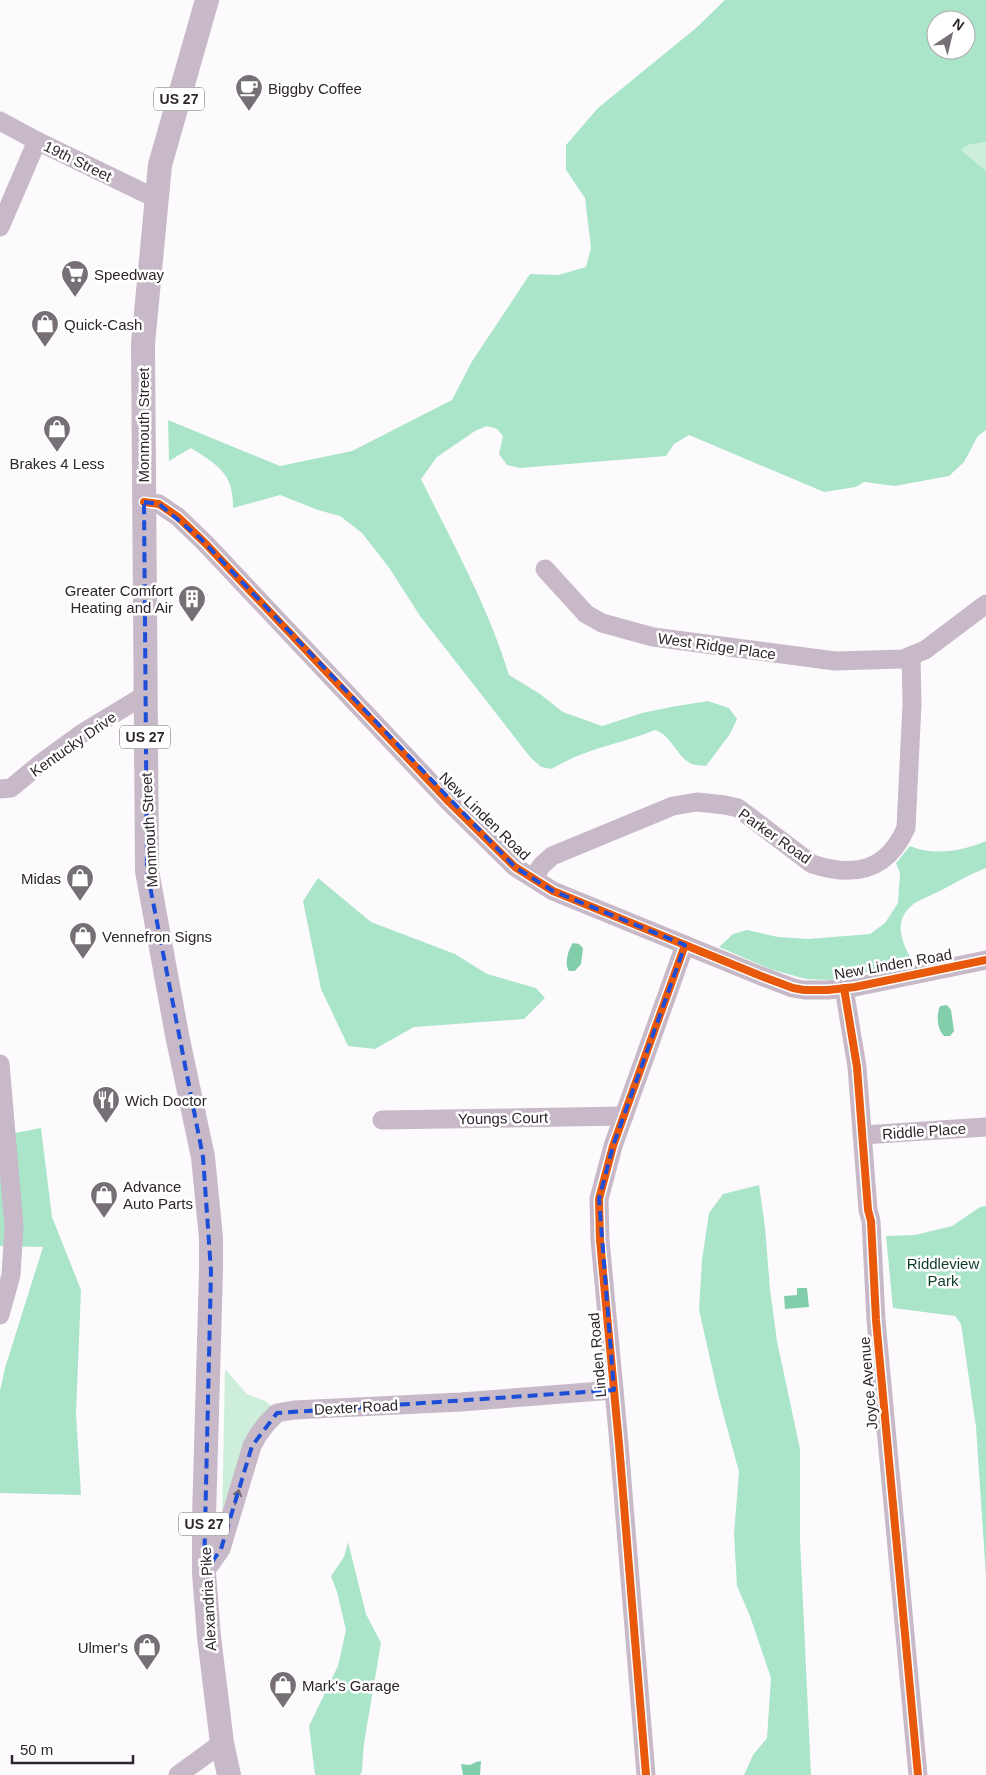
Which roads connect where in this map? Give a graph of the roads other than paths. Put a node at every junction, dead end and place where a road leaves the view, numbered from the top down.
1 (207, 0) edge
2 (0, 121) edge
3 (37, 141) junction
4 (157, 199) junction
5 (0, 227) edge
6 (144, 502) junction
7 (545, 569) dead end
8 (986, 604) edge
9 (911, 656) junction
10 (145, 695) junction
11 (0, 789) edge
12 (533, 878) junction
13 (685, 945) junction
14 (986, 960) edge
15 (844, 988) junction
16 (0, 1064) edge
17 (624, 1116) junction
18 (382, 1120) dead end
19 (986, 1127) edge
20 (863, 1135) junction
21 (211, 1271) joint
22 (0, 1315) edge
23 (614, 1390) junction
24 (204, 1573) junction
25 (222, 1743) junction
26 (178, 1775) edge
27 (229, 1775) edge
28 (646, 1775) edge
29 (918, 1775) edge

1 - 4 main road, Monmouth Street / US 27
2 - 3 street, 19th Street
3 - 4 street, 19th Street
3 - 5 street
4 - 6 main road, Monmouth Street / US 27
6 - 10 main road, Monmouth Street / US 27
6 - 12 street, New Linden Road
7 - 9 street, West Ridge Place
8 - 9 street, West Ridge Place
9 - 12 street, Parker Road
10 - 11 street, Kentucky Drive
10 - 21 main road, Monmouth Street / US 27
12 - 13 street, New Linden Road
13 - 15 street, New Linden Road
13 - 17 street, Linden Road
14 - 15 street, New Linden Road
15 - 20 street, Joyce Avenue
16 - 22 street
17 - 18 street, Youngs Court
17 - 23 street, Linden Road
19 - 20 street, Riddle Place
20 - 29 street, Joyce Avenue
21 - 24 main road, Alexandria Pike / US 27
24 -> 23 street, Dexter Road
23 - 28 street, Linden Road
24 - 25 main road, Alexandria Pike / US 27
25 - 26 street
25 - 27 main road, Alexandria Pike / US 27

